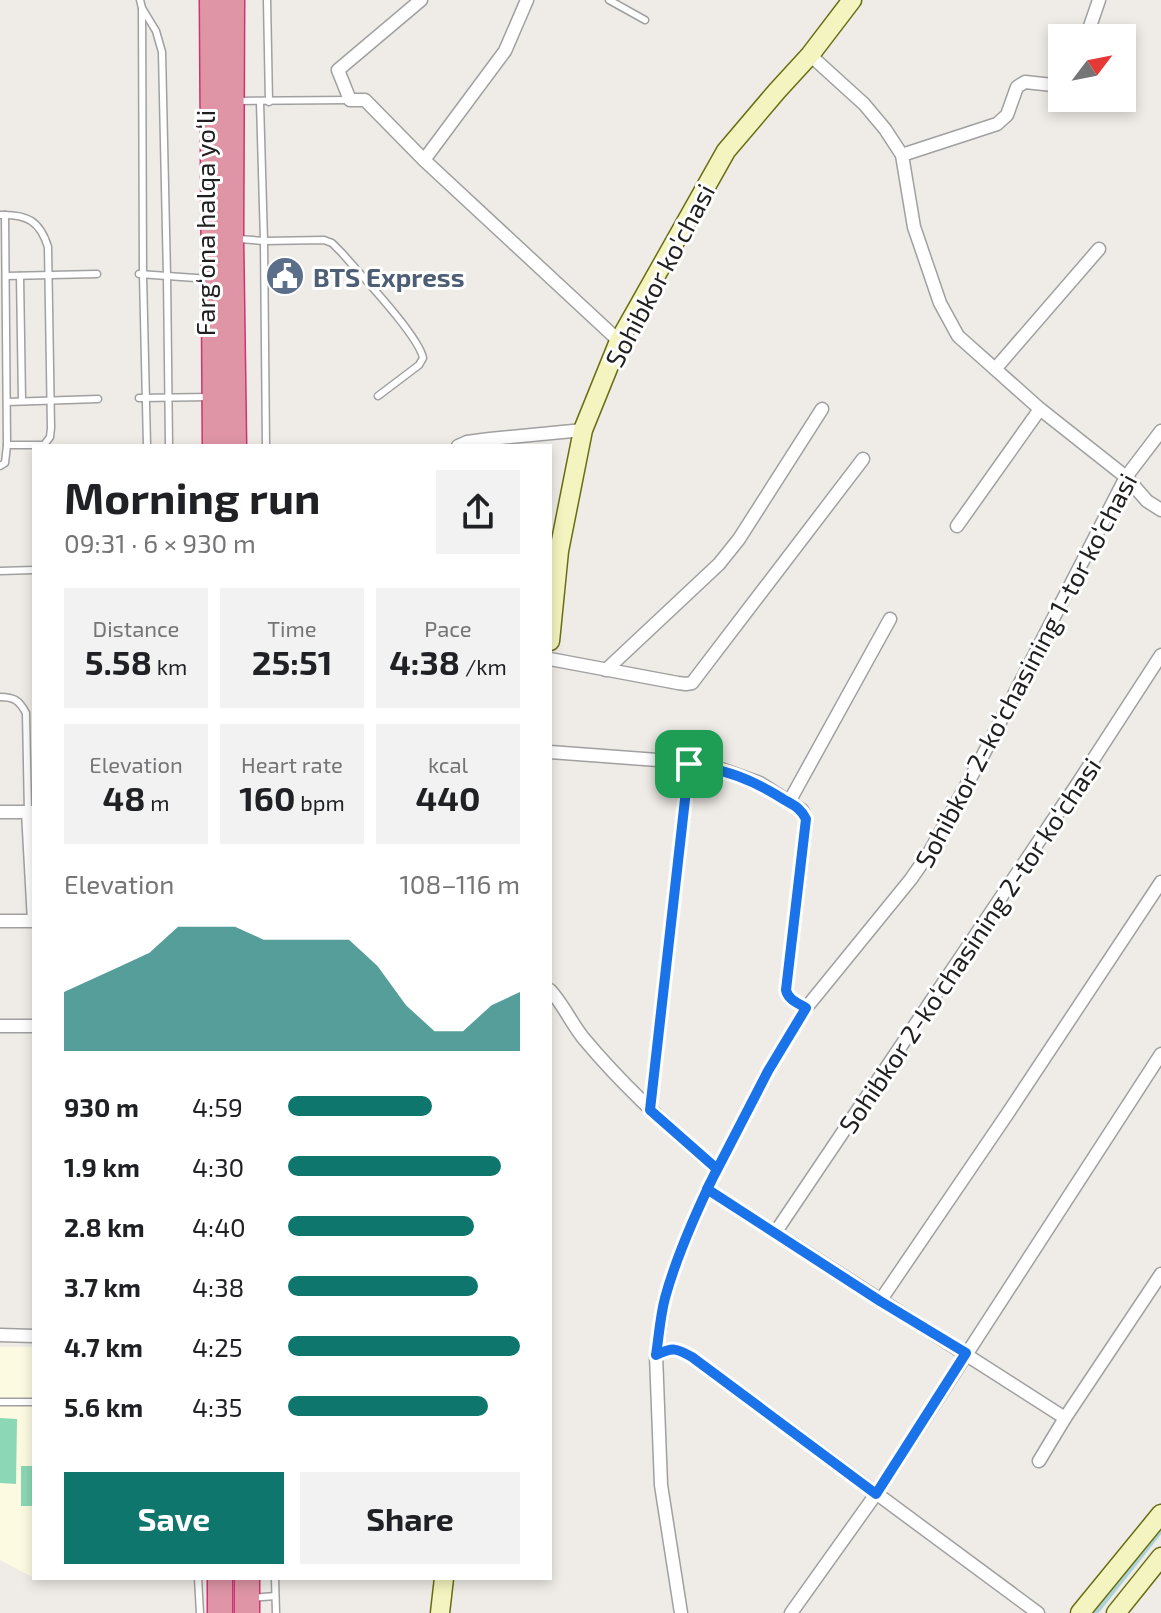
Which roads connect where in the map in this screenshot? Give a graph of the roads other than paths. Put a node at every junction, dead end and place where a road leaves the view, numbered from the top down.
1 (212, 0) edge
2 (232, 0) edge
3 (267, 0) edge
4 (421, 0) edge
5 (527, 0) edge
6 (609, 0) edge
7 (852, 0) edge
8 (1099, 0) edge
9 (141, 4) edge
10 (645, 20) dead end
11 (1091, 24) edge
12 (810, 55) junction
13 (1048, 84) edge
14 (350, 100) junction
15 (231, 101) junction
16 (260, 102) junction
17 (269, 102) junction
18 (902, 155) junction
19 (424, 160) junction
20 (3, 215) edge
21 (231, 238) junction
22 (264, 241) junction
23 (1099, 249) dead end
24 (97, 274) dead end
25 (141, 274) junction
26 (6, 276) junction
27 (20, 276) junction
28 (48, 276) junction
29 (167, 276) junction
30 (213, 280) junction
31 (619, 341) junction
32 (996, 368) junction
33 (378, 396) dead end
34 (214, 397) junction
35 (142, 398) junction
36 (168, 398) junction
37 (50, 399) junction
38 (98, 399) dead end
39 (22, 401) junction
40 (7, 402) junction
41 (822, 409) dead end
42 (1040, 409) junction
43 (583, 430) junction
44 (1161, 431) edge
45 (45, 444) edge
46 (147, 444) edge
47 (169, 444) edge
48 (215, 444) edge
49 (234, 444) edge
50 (266, 444) edge
51 (462, 444) edge
52 (7, 445) junction
53 (32, 445) edge
54 (863, 459) dead end
55 (0, 466) edge
56 (1126, 477) junction
57 (1161, 510) edge
58 (957, 526) dead end
59 (32, 570) edge
60 (0, 571) edge
61 (890, 619) dead end
62 (552, 621) edge
63 (1161, 655) edge
64 (552, 659) edge
65 (606, 670) junction
66 (0, 697) edge
67 (552, 752) edge
68 (689, 764) junction
69 (789, 802) junction
70 (0, 812) edge
71 (31, 812) edge
72 (32, 848) edge
73 (1161, 882) edge
74 (0, 921) edge
75 (32, 921) edge
76 (552, 993) edge
77 (806, 1008) junction
78 (0, 1026) edge
79 (32, 1026) edge
80 (1161, 1054) edge
81 (650, 1110) junction
82 (717, 1169) junction
83 (707, 1189) junction
84 (775, 1233) junction
85 (1161, 1274) edge
86 (880, 1301) junction
87 (0, 1335) edge
88 (32, 1336) edge
89 (966, 1353) junction
90 (656, 1355) junction
91 (0, 1402) edge
92 (32, 1402) edge
93 (1065, 1418) junction
94 (1039, 1461) dead end
95 (876, 1494) junction
96 (1161, 1514) edge
97 (1161, 1557) edge
98 (200, 1580) edge
99 (275, 1580) edge
100 (444, 1580) edge
101 (247, 1596) edge
102 (275, 1596) junction
103 (215, 1597) edge
104 (200, 1613) edge
105 (276, 1613) edge
106 (440, 1613) edge
107 (681, 1613) edge
108 (792, 1613) edge
109 (1038, 1613) edge
110 (1080, 1613) edge
111 (1116, 1613) edge

1 - 30 highway, Farg‘ona halqa yo‘li
2 - 15 highway, Farg‘ona halqa yo‘li
3 - 17 lane
4 - 14 street
5 - 19 street
6 - 10 lane
7 - 12 street, Sohibkor ko'chasi
8 - 11 street
9 - 25 lane
9 - 29 lane
12 - 18 street
12 - 31 street, Sohibkor ko'chasi
13 - 18 street
14 - 17 lane
14 - 19 street
15 - 16 lane
15 - 21 highway, Farg‘ona halqa yo‘li
16 - 17 lane
16 - 22 lane
18 - 32 street
19 - 31 street
20 - 26 lane
20 - 28 lane
21 - 22 lane
21 - 49 highway, Farg‘ona halqa yo‘li
22 - 33 lane
22 - 50 lane
23 - 32 street
24 - 28 lane
25 - 29 lane
25 - 35 lane
26 - 27 lane
26 - 40 lane
27 - 28 lane
27 - 39 lane
28 - 37 lane
29 - 30 lane
29 - 36 lane
30 - 34 highway, Farg‘ona halqa yo‘li
31 - 43 street, Sohibkor ko'chasi
32 - 42 street
34 - 36 lane
34 - 48 highway, Farg‘ona halqa yo‘li
35 - 36 lane
35 - 46 lane
36 - 47 lane
37 - 38 lane
37 - 39 lane
37 - 45 lane
39 - 40 lane
40 - 52 lane
41 - 65 street
42 - 56 street
42 - 58 street
43 - 51 street
43 - 62 street, Sohibkor ko'chasi
44 - 56 street, Sohibkor 2-ko‘chasining 1-tor ko‘chasi
52 - 53 lane
52 - 55 lane
54 - 65 street
56 - 57 street
56 - 77 street, Sohibkor 2-ko‘chasining 1-tor ko‘chasi
59 - 60 lane
61 - 69 street
63 - 84 street, Sohibkor 2-ko‘chasining 2-tor ko‘chasi
64 - 65 street
66 - 71 lane
67 - 68 street
68 - 69 street
68 - 81 street
69 - 77 street
70 - 71 street
71 - 72 street
73 - 86 street
74 - 75 street
76 - 81 street
77 - 82 street, Sohibkor 2-ko‘chasining 1-tor ko‘chasi
78 - 79 street
80 - 89 street
81 - 82 street
82 - 83 street, Sohibkor 2-ko‘chasining 1-tor ko‘chasi
83 - 84 street
83 - 90 street, Sohibkor 2-ko‘chasining 1-tor ko‘chasi
84 - 86 street
85 - 93 street
86 - 89 street
87 - 88 street
89 - 93 street
89 - 95 street
90 - 95 street
90 - 107 street, Sohibkor 2-ko‘chasining 1-tor ko‘chasi
91 - 92 lane
93 - 94 street
95 - 108 street
95 - 109 street
96 - 110 street
97 - 111 street
98 - 103 lane
99 - 102 lane
100 - 106 street
101 - 102 lane
102 - 105 lane
103 - 104 lane

